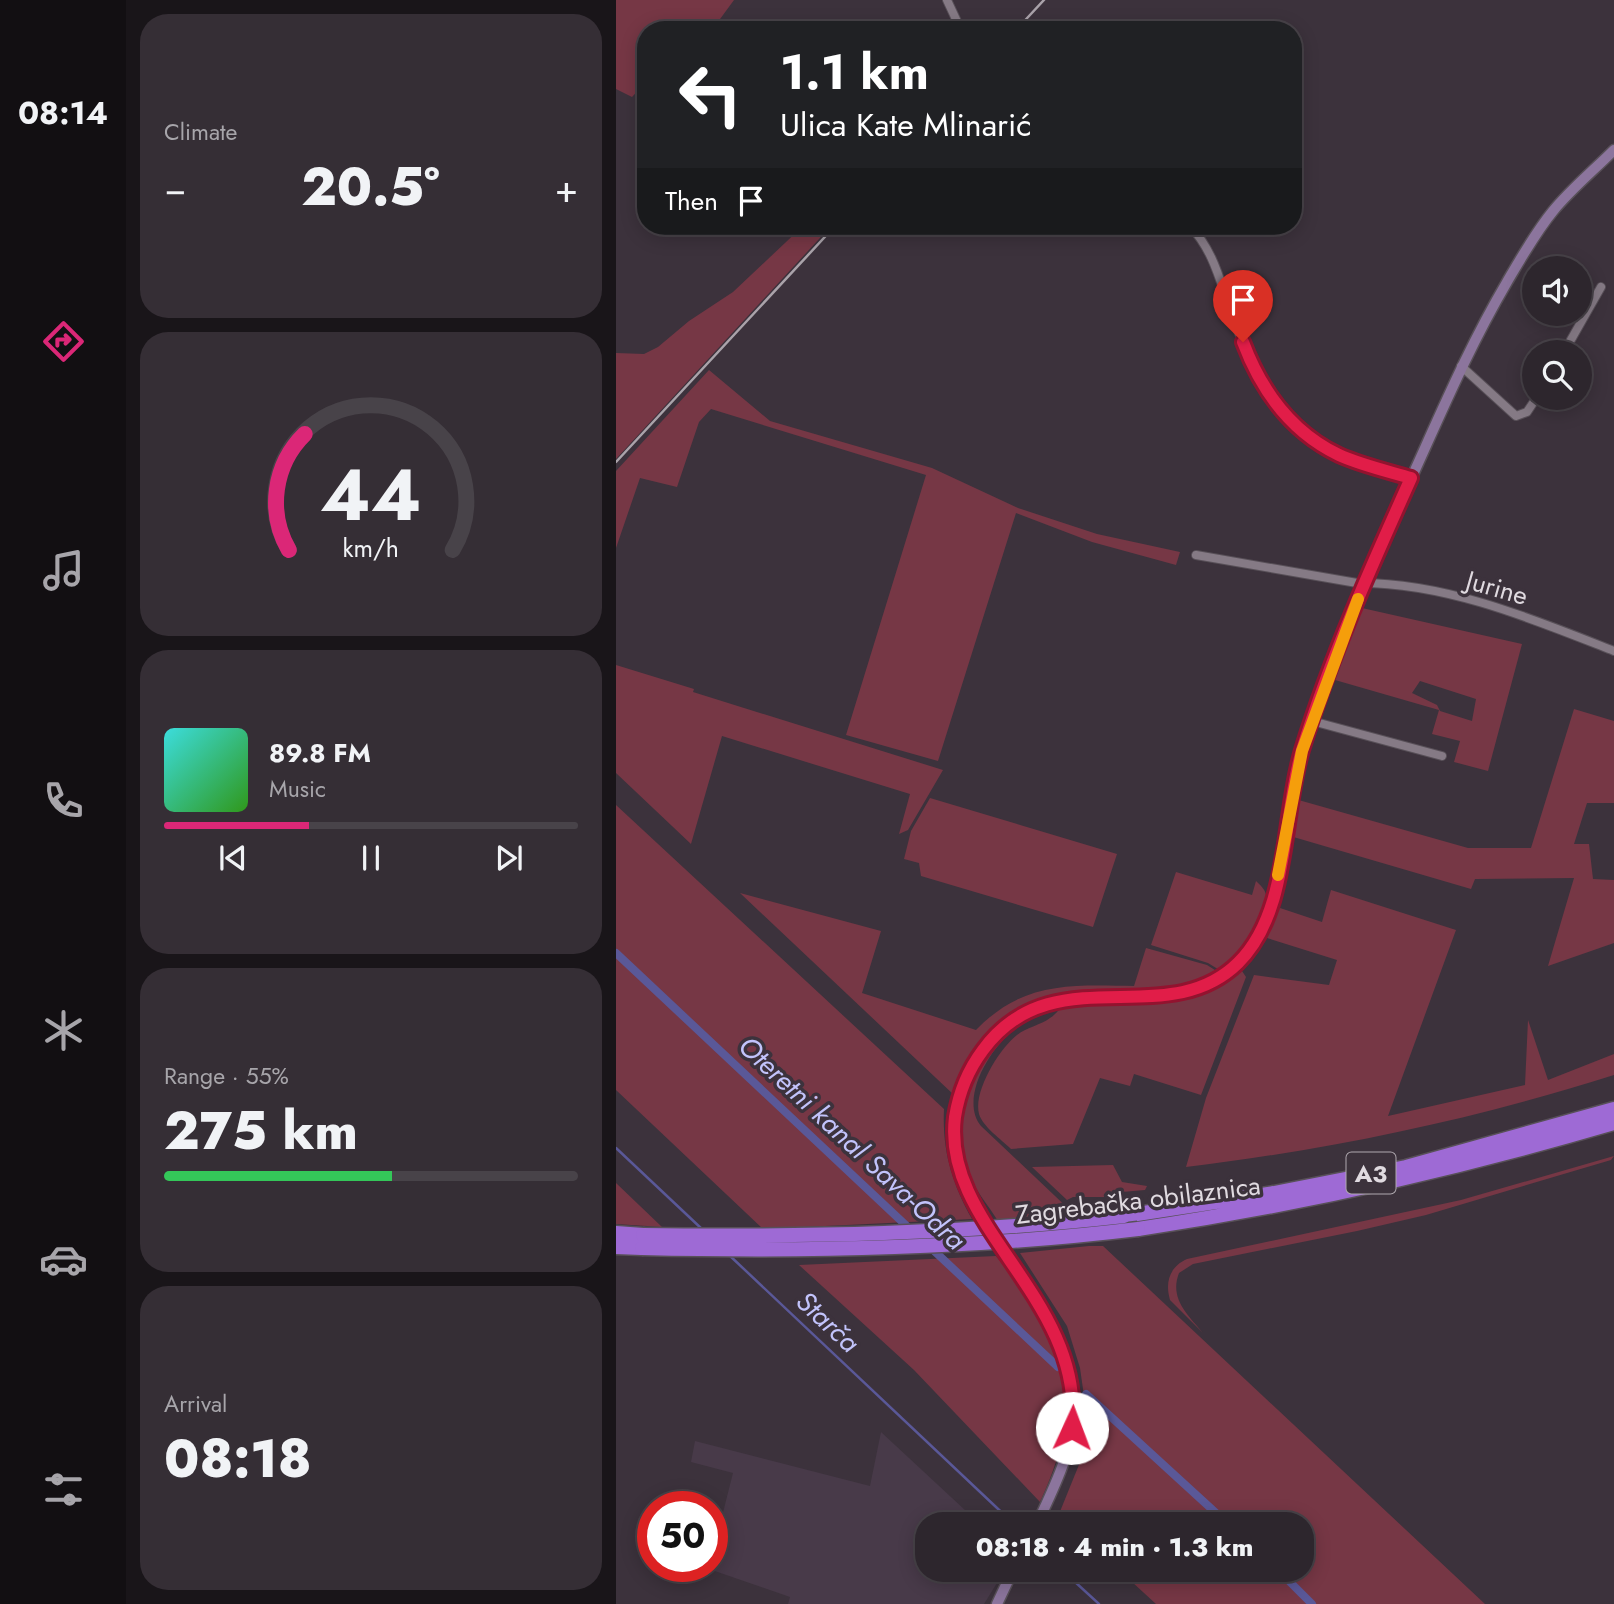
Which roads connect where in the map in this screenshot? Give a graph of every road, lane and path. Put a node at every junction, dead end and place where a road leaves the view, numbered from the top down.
1 (947, 0) edge
2 (957, 21) edge
3 (1614, 150) edge
4 (1197, 235) edge
5 (1601, 287) dead end
6 (1571, 340) edge
7 (1461, 366) junction
8 (1528, 410) edge
9 (1411, 478) junction
10 (1196, 555) dead end
11 (1364, 583) junction
12 (1614, 651) edge
13 (1312, 721) junction
14 (1442, 756) dead end
15 (1614, 1109) edge
16 (1614, 1123) edge
17 (616, 1233) edge
18 (643, 1242) junction
19 (616, 1247) edge
20 (1043, 1512) edge
21 (1007, 1582) edge
22 (997, 1604) edge

1 - 2 street
3 - 7 main road
4 - 9 street
5 - 6 street
7 - 8 street
7 - 9 main road
9 - 11 main road
10 - 11 street, Jurine
11 - 12 street, Jurine
11 - 13 main road
13 - 14 street
13 - 20 main road
15 - 18 highway, Zagrebačka obilaznica / A3, bridge
16 - 18 highway, Zagrebačka obilaznica / A3, bridge
17 - 18 highway, Zagrebačka obilaznica / A3
18 - 19 highway, Zagrebačka obilaznica / A3
21 - 22 main road

